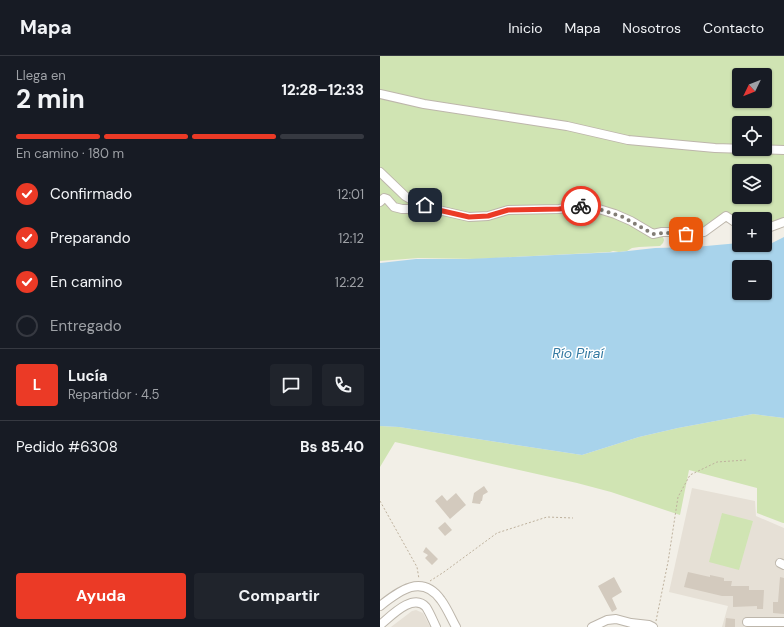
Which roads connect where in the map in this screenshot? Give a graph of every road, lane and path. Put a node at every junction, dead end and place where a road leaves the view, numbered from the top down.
1 (380, 94) edge
2 (784, 150) edge
3 (380, 172) edge
4 (380, 202) edge
5 (434, 209) junction
6 (732, 220) edge
7 (784, 222) edge
8 (772, 226) edge
9 (746, 460) dead end
10 (380, 501) edge
11 (573, 518) dead end
12 (421, 586) junction
13 (396, 593) junction
14 (405, 605) junction
15 (380, 606) edge
16 (747, 622) dead end
17 (784, 622) edge
18 (380, 625) edge
19 (598, 626) edge
20 (436, 627) edge
21 (456, 627) edge
22 (654, 627) edge

1 - 2 street
3 - 5 street
4 - 5 street
5 - 6 street
7 - 8 street
9 - 22 path
10 - 12 path
11 - 12 path
12 - 13 street
12 - 21 street
13 - 14 street
13 - 15 street
14 - 18 street
14 - 20 street
16 - 17 street
19 - 22 street

